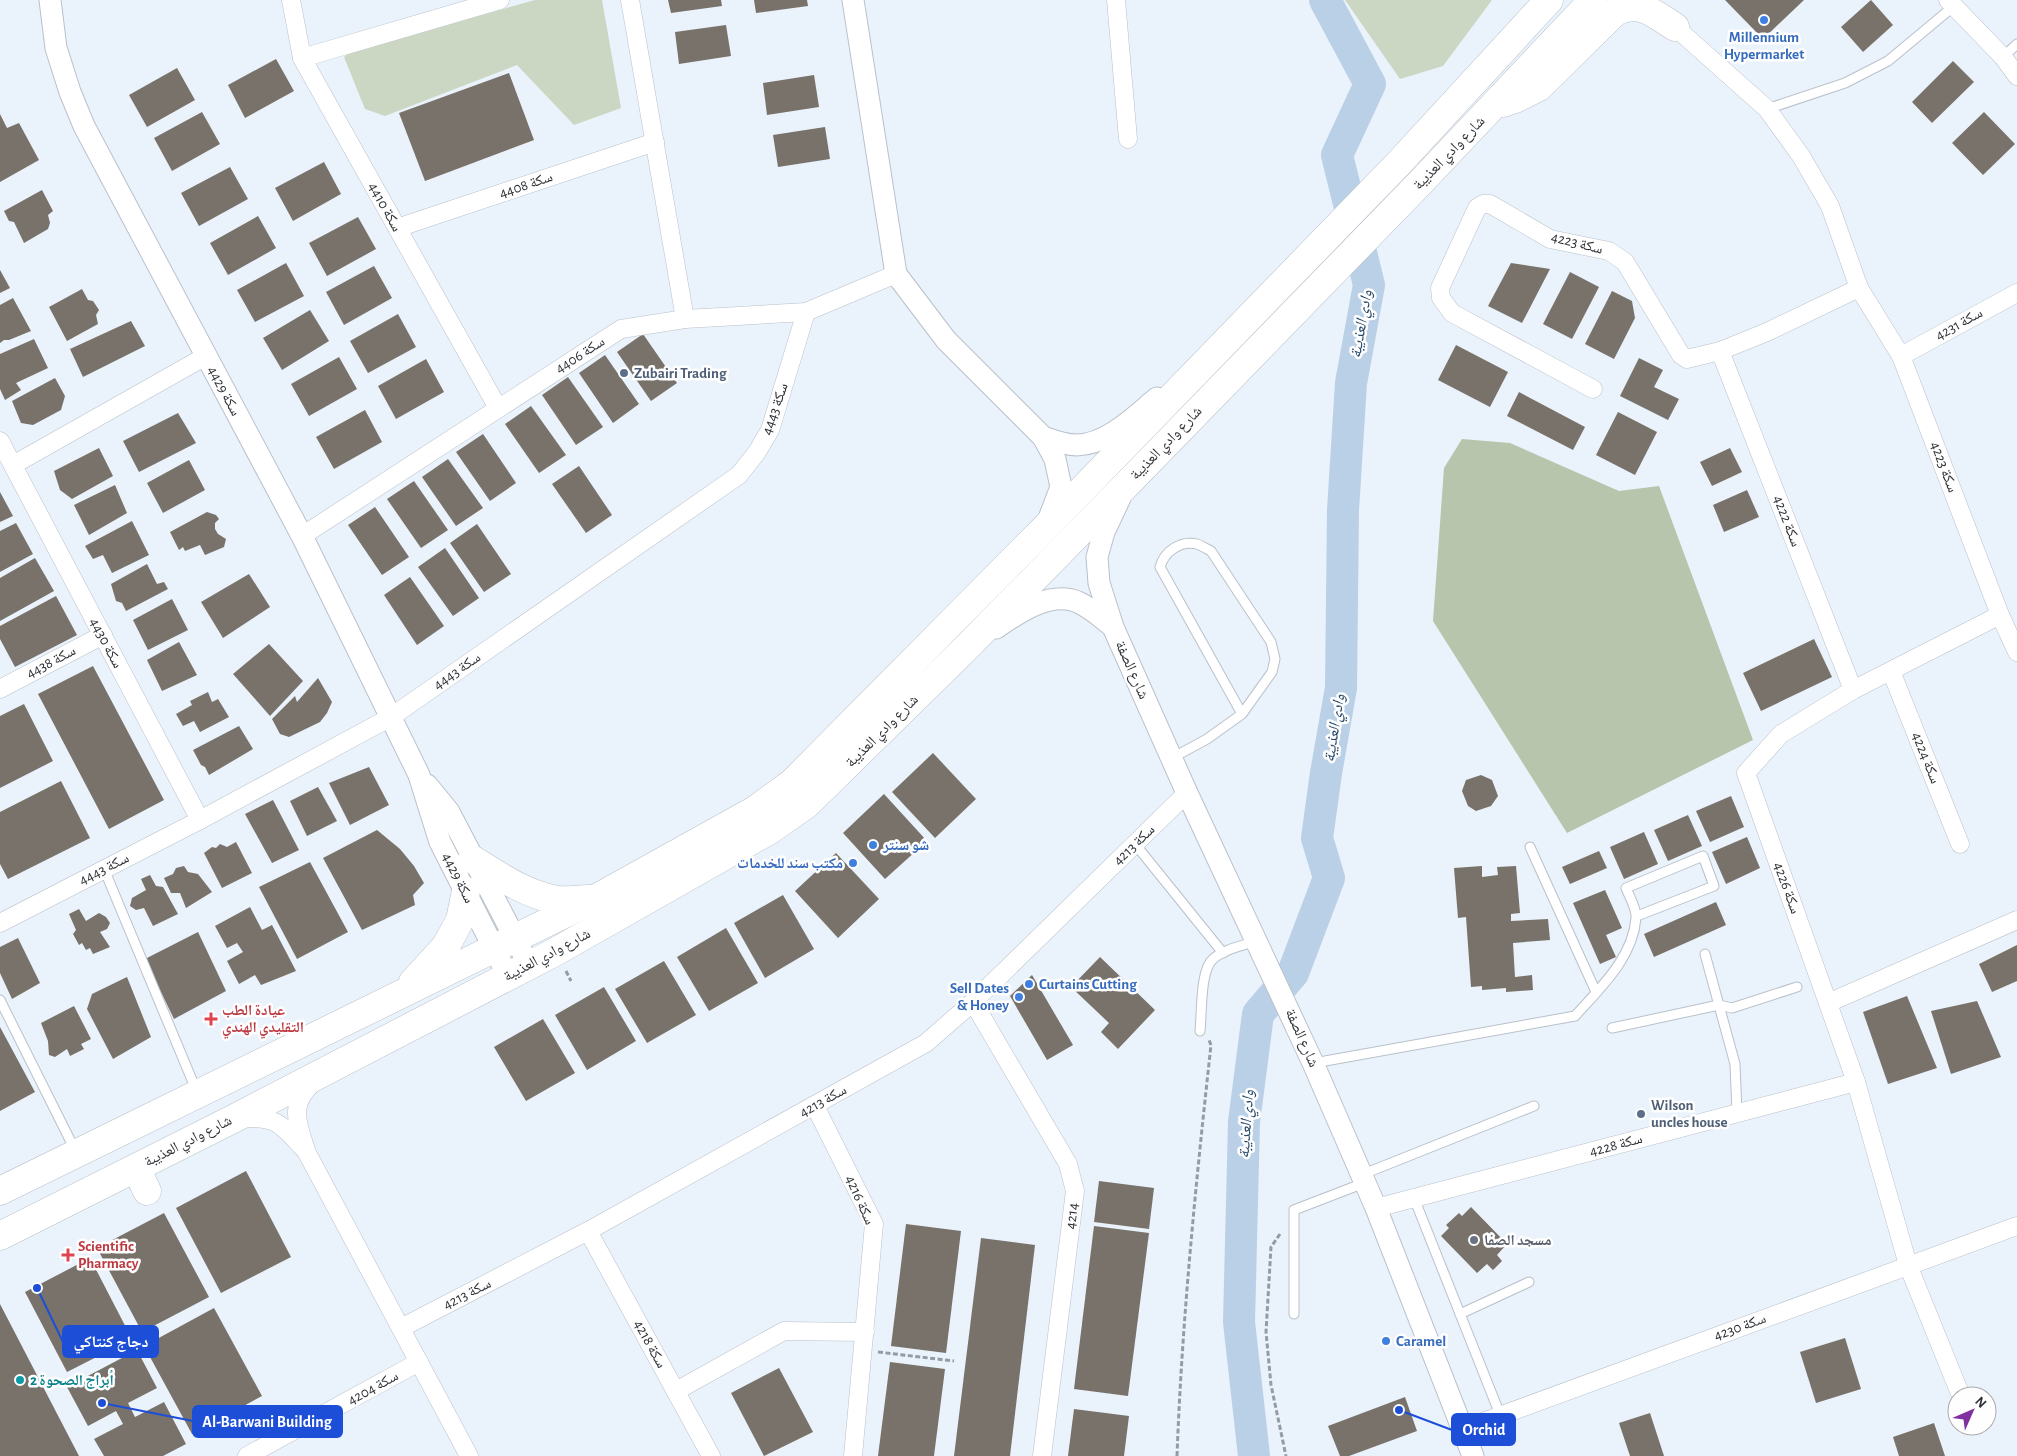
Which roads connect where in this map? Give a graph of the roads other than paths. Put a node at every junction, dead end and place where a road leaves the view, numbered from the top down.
1 (50, 0) edge
2 (291, 0) edge
3 (500, 0) edge
4 (630, 0) edge
5 (853, 0) edge
6 (1116, 0) edge
7 (1549, 0) edge
8 (1593, 0) edge
9 (1659, 0) edge
10 (1951, 3) edge
11 (1675, 27) junction
12 (2017, 44) edge
13 (2003, 57) junction
14 (302, 58) junction
15 (2017, 76) edge
16 (1495, 105) junction
17 (1766, 109) junction
18 (1128, 139) dead end
19 (655, 142) junction
20 (397, 228) junction
21 (896, 274) junction
22 (1860, 288) junction
23 (2017, 293) edge
24 (806, 312) junction
25 (685, 319) junction
26 (1720, 351) junction
27 (206, 356) junction
28 (1901, 356) junction
29 (1204, 362) junction
30 (1593, 389) dead end
31 (498, 408) junction
32 (1043, 437) junction
33 (0, 441) edge
34 (13, 465) junction
35 (1133, 478) junction
36 (1045, 528) junction
37 (302, 536) junction
38 (2000, 615) junction
39 (1113, 627) junction
40 (103, 636) junction
41 (969, 645) junction
42 (2017, 652) edge
43 (1891, 671) junction
44 (0, 689) edge
45 (1853, 690) junction
46 (1242, 714) junction
47 (391, 717) junction
48 (1171, 758) junction
49 (419, 775) junction
50 (1187, 793) junction
51 (200, 820) junction
52 (1136, 844) junction
53 (1960, 844) dead end
54 (1530, 847) dead end
55 (472, 859) junction
56 (104, 869) junction
57 (466, 891) junction
58 (595, 899) junction
59 (1636, 916) junction
60 (2017, 920) edge
61 (0, 923) edge
62 (504, 944) junction
63 (1261, 950) junction
64 (1223, 953) junction
65 (1705, 954) dead end
66 (519, 971) junction
67 (1797, 987) dead end
68 (1596, 992) junction
69 (402, 994) junction
70 (0, 1000) edge
71 (972, 1002) junction
72 (1828, 1003) junction
73 (1719, 1005) junction
74 (1612, 1028) dead end
75 (1200, 1031) road end
76 (1313, 1063) junction
77 (328, 1070) junction
78 (1856, 1082) junction
79 (198, 1094) junction
80 (815, 1106) junction
81 (1534, 1106) dead end
82 (1737, 1113) junction
83 (235, 1118) junction
84 (77, 1153) junction
85 (307, 1153) junction
86 (1363, 1179) junction
87 (0, 1191) edge
88 (1414, 1198) junction
89 (1376, 1208) junction
90 (2017, 1226) edge
91 (588, 1231) junction
92 (0, 1236) edge
93 (1908, 1265) junction
94 (1529, 1282) dead end
95 (1294, 1314) dead end
96 (1460, 1314) junction
97 (401, 1328) junction
98 (865, 1332) junction
99 (419, 1362) junction
100 (1958, 1386) edge
101 (676, 1391) junction
102 (1501, 1417) junction
103 (1464, 1429) junction
104 (247, 1456) edge
105 (469, 1456) edge
106 (711, 1456) edge
107 (853, 1456) edge
108 (1042, 1456) edge
109 (1473, 1456) edge

1 - 27 street, سكة 4429
2 - 14 street, سكة 4410
3 - 14 street
4 - 19 street
5 - 21 street
6 - 18 street
7 - 29 main road, شارع وادي العذيبة
8 - 16 main road, شارع وادي العذيبة
9 - 11 main road
10 - 13 street
10 - 17 lane
11 - 16 main road
11 - 17 street, سكة 4223
12 - 13 lane
13 - 15 street
14 - 20 street, سكة 4410
16 - 35 main road, شارع وادي العذيبة
17 - 22 street, سكة 4223
19 - 20 street, سكة 4408
19 - 25 street
20 - 31 street, سكة 4410
21 - 24 street, سكة 4406
21 - 32 street
22 - 26 street, سكة 4223
22 - 28 street, سكة 4223
23 - 28 street, سكة 4231
24 - 25 street, سكة 4406
24 - 47 street, سكة 4443
25 - 31 street, سكة 4406
26 - 30 street, سكة 4223
26 - 45 street, سكة 4222
27 - 34 street
27 - 37 street, سكة 4429
28 - 38 street, سكة 4223
29 - 32 street
29 - 36 main road, شارع وادي العذيبة
31 - 37 street, سكة 4406
32 - 36 street
33 - 34 street, سكة 4430
34 - 40 street, سكة 4430
35 - 39 street, شارع الصفة
35 - 41 main road, شارع وادي العذيبة
36 - 58 main road, شارع وادي العذيبة
37 - 47 street, سكة 4429
38 - 42 street, سكة 4223
38 - 43 street
39 - 41 street, شارع الصفة
39 - 48 street, شارع الصفة
40 - 44 street, سكة 4438
40 - 51 street, سكة 4430
41 - 66 main road, شارع وادي العذيبة
43 - 45 street
43 - 53 street, سكة 4224
45 - 72 street, سكة 4226
46 - 46 lane
46 - 48 lane
47 - 49 street, سكة 4429
47 - 51 street, سكة 4443
48 - 50 street, شارع الصفة
49 - 55 street, سكة 4429
49 - 57 street, سكة 4429
50 - 52 street, سكة 4213
50 - 63 street, شارع الصفة
51 - 56 street, سكة 4443
52 - 64 lane
52 - 71 street, سكة 4213
54 - 68 lane
55 - 58 main road
55 - 62 street, سكة 4429
56 - 61 street, سكة 4443
56 - 79 lane
57 - 62 street, سكة 4429
57 - 69 main road
58 - 62 main road, شارع وادي العذيبة
59 - 59 lane
59 - 68 lane
60 - 72 street
62 - 66 street, سكة 4429
62 - 69 main road, شارع وادي العذيبة
63 - 64 lane
63 - 76 street, شارع الصفة
64 - 75 lane
65 - 73 lane
66 - 77 main road, شارع وادي العذيبة
67 - 73 lane
68 - 76 lane
69 - 79 main road, شارع وادي العذيبة
70 - 84 lane
71 - 80 street, سكة 4213
71 - 108 street, 4214
72 - 78 street, سكة 4226
73 - 74 lane
73 - 82 lane
76 - 86 street, شارع الصفة
77 - 83 main road, شارع وادي العذيبة
77 - 85 street
78 - 82 street, سكة 4228
78 - 93 street, سكة 4226
79 - 84 main road, شارع وادي العذيبة
80 - 91 street, سكة 4213
80 - 98 street, سكة 4216
81 - 86 lane
82 - 88 street, سكة 4228
83 - 85 street
83 - 92 main road, شارع وادي العذيبة
84 - 87 main road, شارع وادي العذيبة
85 - 97 street
86 - 89 street, شارع الصفة
86 - 95 lane
88 - 89 street, سكة 4228
88 - 96 lane
89 - 103 street, شارع الصفة
90 - 93 street, سكة 4230
91 - 97 street, سكة 4213
91 - 101 street, سكة 4218
93 - 100 street, سكة 4226
93 - 102 street, سكة 4230
94 - 96 lane
96 - 102 lane
97 - 99 street
98 - 101 street
98 - 107 street, سكة 4216
99 - 104 street, سكة 4204
99 - 105 street
101 - 106 street, سكة 4218
102 - 103 street, سكة 4230
103 - 109 street, شارع الصفة

